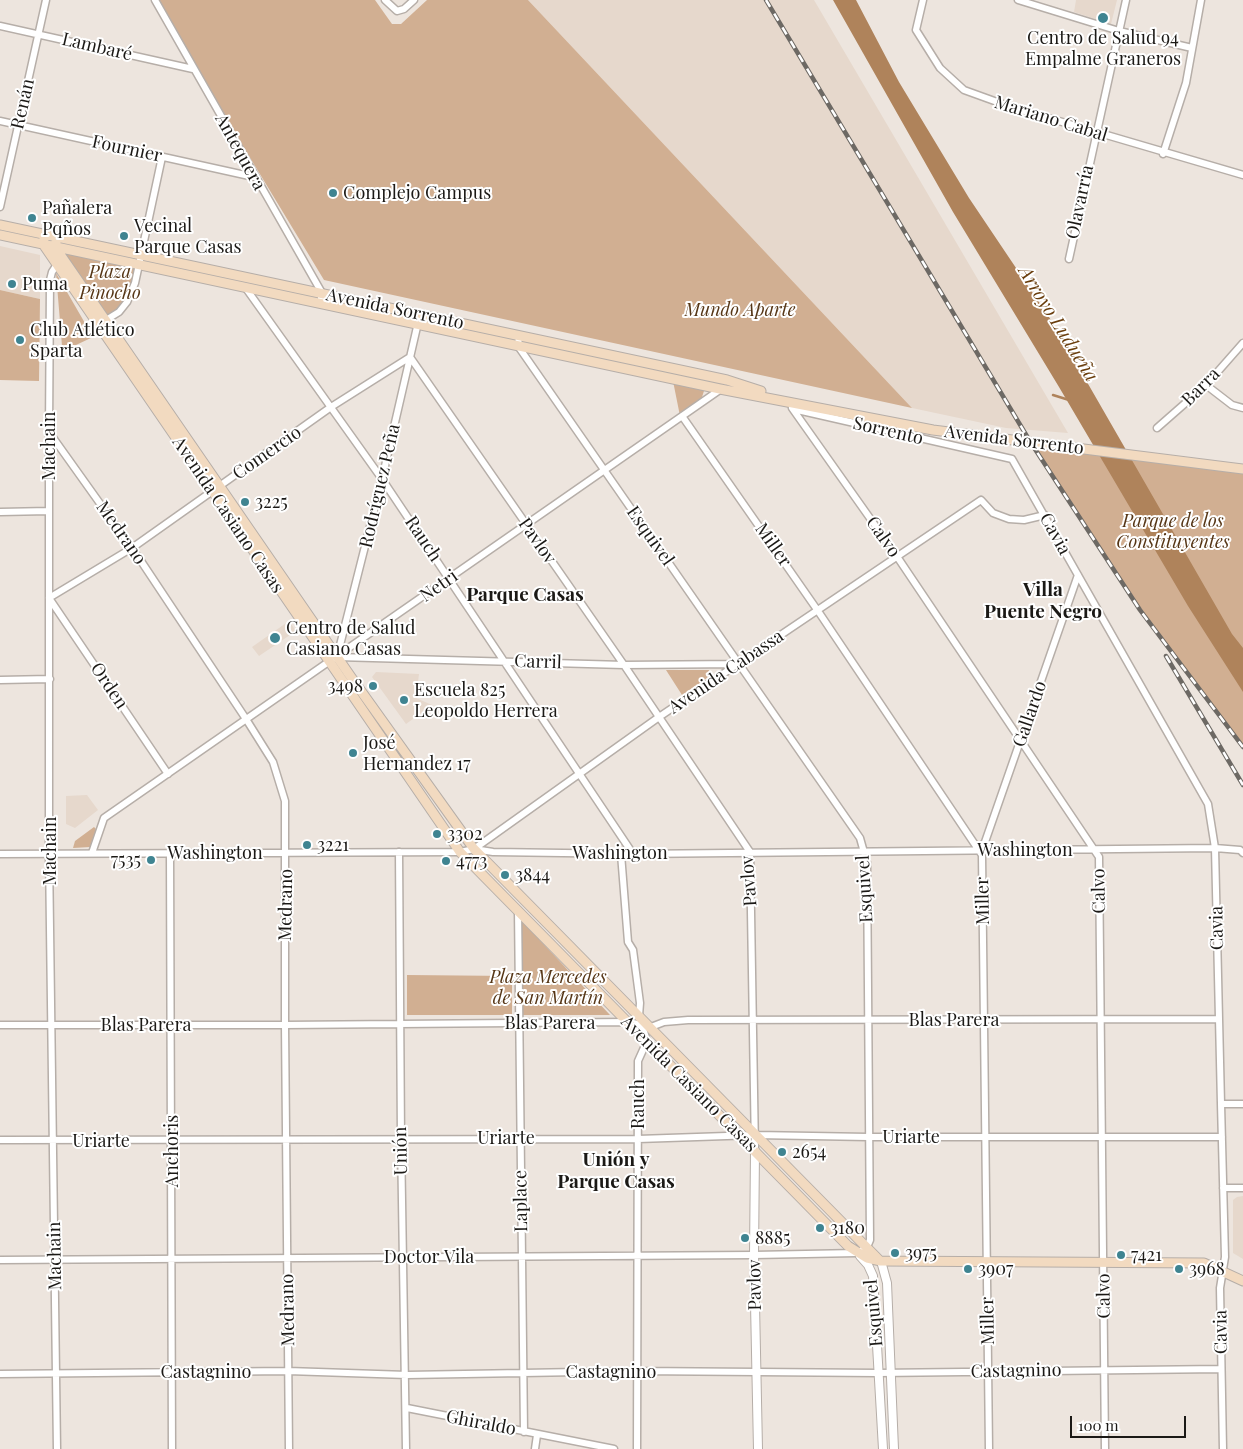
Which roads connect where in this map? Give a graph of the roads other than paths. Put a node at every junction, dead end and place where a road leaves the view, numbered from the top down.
1 (46, 0) edge
2 (155, 0) edge
3 (385, 0) edge
4 (414, 0) edge
5 (923, 0) edge
6 (1018, 0) edge
7 (1126, 0) edge
8 (1201, 0) edge
9 (0, 26) edge
10 (1119, 31) junction
11 (38, 34) junction
12 (1192, 48) junction
13 (193, 69) junction
14 (0, 121) edge
15 (18, 125) junction
16 (1095, 132) junction
17 (1164, 154) junction
18 (162, 157) junction
19 (1243, 176) edge
20 (254, 177) junction
21 (0, 207) edge
22 (0, 225) edge
23 (45, 234) junction
24 (0, 235) edge
25 (56, 242) junction
26 (43, 244) junction
27 (141, 255) junction
28 (1069, 259) dead end
29 (60, 261) junction
30 (139, 264) junction
31 (247, 277) junction
32 (245, 287) junction
33 (322, 293) junction
34 (320, 303) junction
35 (420, 314) junction
36 (106, 320) junction
37 (418, 324) junction
38 (519, 336) junction
39 (1243, 343) edge
40 (518, 346) junction
41 (410, 357) junction
42 (727, 380) junction
43 (1206, 384) junction
44 (720, 389) junction
45 (787, 400) junction
46 (331, 408) junction
47 (1243, 408) edge
48 (793, 409) junction
49 (682, 416) junction
50 (1158, 428) dead end
51 (49, 432) junction
52 (1012, 459) joint
53 (1243, 470) edge
54 (605, 471) junction
55 (382, 479) junction
56 (216, 489) junction
57 (0, 512) edge
58 (49, 512) junction
59 (1045, 515) junction
60 (524, 524) junction
61 (132, 548) junction
62 (896, 555) junction
63 (1078, 575) junction
64 (449, 579) junction
65 (49, 598) junction
66 (818, 610) junction
67 (333, 659) junction
68 (503, 660) junction
69 (739, 664) junction
70 (624, 665) junction
71 (50, 679) junction
72 (0, 680) edge
73 (660, 717) junction
74 (246, 720) junction
75 (1022, 740) junction
76 (168, 774) junction
77 (580, 774) junction
78 (1215, 848) junction
79 (474, 849) junction
80 (979, 850) junction
81 (1094, 850) junction
82 (864, 851) junction
83 (399, 852) junction
84 (460, 852) junction
85 (750, 852) junction
86 (1241, 852) edge
87 (92, 853) junction
88 (170, 853) junction
89 (287, 853) junction
90 (0, 854) edge
91 (50, 854) junction
92 (621, 854) junction
93 (633, 854) junction
94 (518, 910) junction
95 (639, 1016) junction
96 (1219, 1018) junction
97 (985, 1020) junction
98 (1101, 1020) junction
99 (753, 1021) junction
100 (867, 1021) junction
101 (628, 1022) junction
102 (518, 1023) junction
103 (0, 1024) edge
104 (400, 1024) junction
105 (52, 1025) junction
106 (285, 1025) junction
107 (171, 1026) junction
108 (646, 1026) junction
109 (647, 1041) junction
110 (1222, 1104) junction
111 (1243, 1104) edge
112 (756, 1135) junction
113 (741, 1136) junction
114 (985, 1136) junction
115 (1102, 1136) junction
116 (868, 1137) junction
117 (1222, 1137) junction
118 (520, 1138) junction
119 (286, 1139) junction
120 (401, 1139) junction
121 (638, 1139) junction
122 (0, 1140) edge
123 (54, 1141) junction
124 (172, 1141) junction
125 (756, 1151) junction
126 (1223, 1188) junction
127 (1243, 1188) edge
128 (867, 1247) junction
129 (857, 1254) junction
130 (522, 1256) junction
131 (638, 1256) junction
132 (754, 1256) junction
133 (287, 1257) junction
134 (404, 1257) junction
135 (55, 1258) junction
136 (171, 1258) junction
137 (0, 1260) edge
138 (881, 1261) junction
139 (987, 1261) junction
140 (1104, 1262) junction
141 (1224, 1270) junction
142 (1243, 1281) edge
143 (1222, 1369) junction
144 (1105, 1370) junction
145 (288, 1371) junction
146 (638, 1371) junction
147 (989, 1371) junction
148 (56, 1372) junction
149 (172, 1372) junction
150 (890, 1372) junction
151 (523, 1373) junction
152 (757, 1373) junction
153 (878, 1373) junction
154 (0, 1374) edge
155 (407, 1375) junction
156 (407, 1408) junction
157 (524, 1432) junction
158 (537, 1435) junction
159 (57, 1449) edge
160 (172, 1449) edge
161 (289, 1449) edge
162 (406, 1449) edge
163 (535, 1449) edge
164 (614, 1449) edge
165 (637, 1449) edge
166 (758, 1449) edge
167 (882, 1449) edge
168 (894, 1449) edge
169 (989, 1449) edge
170 (1105, 1449) edge
171 (1223, 1449) edge

1 - 11 street, Renán
2 - 13 street, Antequera
3 - 4 street
5 - 16 street, Mariano Cabal
6 - 10 street
7 - 10 street, Olavarría
8 - 12 street
9 - 11 street, Lambaré
10 - 12 street
10 - 16 street, Olavarría
11 - 13 street, Lambaré
11 - 15 street, Renán
12 - 17 street
13 - 20 street, Antequera
14 - 15 street, Fournier
15 - 18 street, Fournier
15 - 21 street, Renán
16 - 17 street, Mariano Cabal
16 - 28 street, Olavarría
17 - 19 street, Mariano Cabal
18 - 20 street, Fournier
18 - 27 street
20 - 33 street, Antequera
22 - 23 main road, Avenida Sorrento
23 - 25 main road, Avenida Sorrento
23 - 26 main road
24 - 26 main road, Avenida Sorrento
25 - 26 main road, Avenida Sorrento
25 - 27 main road, Avenida Sorrento
25 - 29 main road, Avenida Casiano Casas
25 - 30 main road, Avenida Sorrento
26 - 29 main road, Avenida Casiano Casas
27 - 30 street
27 - 31 main road, Avenida Sorrento
29 - 36 main road, Avenida Casiano Casas
29 - 51 street, Machain
29 - 56 main road, Avenida Casiano Casas
30 - 32 main road, Avenida Sorrento
30 - 36 street
31 - 32 street
31 - 33 main road, Avenida Sorrento
32 - 34 main road, Avenida Sorrento
32 - 46 street, Rauch
33 - 34 street
33 - 35 main road, Avenida Sorrento
34 - 37 main road, Avenida Sorrento
35 - 37 street, Rodríguez Peña
35 - 38 main road, Avenida Sorrento
36 - 56 main road, Avenida Casiano Casas
37 - 40 main road, Avenida Sorrento
37 - 41 street, Rodríguez Peña
38 - 40 street
38 - 42 main road, Avenida Sorrento
39 - 43 street, Barra
40 - 44 main road, Avenida Sorrento
40 - 54 street, Esquivel
41 - 46 street, Comercio
41 - 55 street, Rodríguez Peña
41 - 60 street, Pavlov
42 - 44 street, Netri
42 - 45 main road, Avenida Sorrento
43 - 47 street
43 - 50 street, Barra
44 - 45 main road, Avenida Sorrento
44 - 49 street, Netri
45 - 48 street, Calvo
45 - 53 main road, Avenida Sorrento
46 - 55 street, Rauch
46 - 56 street, Comercio
48 - 52 street, Sorrento
48 - 62 street, Calvo
49 - 54 street, Netri
49 - 66 street, Miller
51 - 58 street, Machain
51 - 61 street, Medrano
52 - 59 street, Cavia
54 - 60 street, Netri
54 - 69 street, Esquivel
55 - 64 street, Rauch
55 - 67 street, Rodríguez Peña
56 - 61 street, Comercio
56 - 67 main road, Avenida Casiano Casas
57 - 58 street
58 - 65 street, Machain
59 - 62 street, Avenida Cabassa
59 - 63 street, Cavia
60 - 64 street, Netri
60 - 70 street, Pavlov
61 - 65 street, Comercio
61 - 74 street, Medrano
62 - 66 street, Avenida Cabassa
62 - 75 street, Calvo
63 - 75 street, Gallardo
63 - 78 street, Cavia
64 - 67 street, Netri
64 - 68 street, Rauch
65 - 71 street, Machain
65 - 76 street, Orden
66 - 69 street, Avenida Cabassa
66 - 80 street, Miller
67 - 68 street, Carril
67 - 74 street, Netri
67 - 79 main road, Avenida Casiano Casas
67 - 84 main road, Avenida Casiano Casas
68 - 70 street, Carril
68 - 77 street, Rauch
69 - 70 street, Carril
69 - 73 street, Avenida Cabassa
69 - 82 street, Esquivel
70 - 73 street, Pavlov
71 - 72 street
71 - 91 street, Machain
73 - 77 street, Avenida Cabassa
73 - 85 street, Pavlov
74 - 76 street, Netri
74 - 89 street, Medrano
75 - 80 street, Gallardo
75 - 81 street, Calvo
76 - 87 street, Netri
77 - 79 street, Avenida Cabassa
77 - 93 street, Rauch
78 - 81 street, Washington
78 - 86 street, Washington
78 - 96 street, Cavia
79 - 84 street, Washington
79 - 92 street, Washington
79 - 95 main road, Avenida Casiano Casas
80 - 81 street, Washington
80 - 82 street, Washington
80 - 97 street, Miller
81 - 98 street, Calvo
82 - 85 street, Washington
82 - 100 street, Esquivel
83 - 84 street, Washington
83 - 89 street, Washington
83 - 104 street, Unión
84 - 94 main road, Avenida Casiano Casas
85 - 93 street, Washington
85 - 99 street, Pavlov
87 - 88 street, Washington
87 - 91 street, Washington
88 - 89 street, Washington
88 - 107 street, Anchoris
89 - 106 street, Medrano
90 - 91 street, Washington
91 - 105 street, Machain
92 - 93 street, Washington
92 - 95 street
94 - 101 main road, Avenida Casiano Casas
94 - 102 street, Laplace
95 - 108 main road, Avenida Casiano Casas
96 - 98 street, Blas Parera
96 - 110 street, Cavia
97 - 98 street, Blas Parera
97 - 100 street, Blas Parera
97 - 114 street, Miller
98 - 115 street, Calvo
99 - 100 street, Blas Parera
99 - 108 street, Blas Parera
99 - 112 street, Pavlov
100 - 116 street, Esquivel
101 - 102 street, Blas Parera
101 - 108 street, Blas Parera
101 - 109 main road, Avenida Casiano Casas
102 - 104 street, Blas Parera
102 - 118 street, Laplace
103 - 105 street, Blas Parera
104 - 106 street, Blas Parera
104 - 120 street, Unión
105 - 107 street, Blas Parera
105 - 123 street, Machain
106 - 107 street, Blas Parera
106 - 119 street, Medrano
107 - 124 street, Anchoris
108 - 109 street
108 - 112 main road, Avenida Casiano Casas
109 - 113 main road, Avenida Casiano Casas
109 - 121 street, Rauch
110 - 111 street
110 - 117 street, Cavia
112 - 113 street, Uriarte
112 - 116 street, Uriarte
112 - 125 street, Pavlov
112 - 128 main road, Avenida Casiano Casas
113 - 121 street, Uriarte
113 - 125 main road, Avenida Casiano Casas
114 - 115 street, Uriarte
114 - 116 street, Uriarte
114 - 139 street, Miller
115 - 117 street, Uriarte
115 - 140 street, Calvo
116 - 128 street, Esquivel
117 - 126 street, Cavia
118 - 120 street, Uriarte
118 - 121 street, Uriarte
118 - 130 street, Laplace
119 - 120 street, Uriarte
119 - 124 street, Uriarte
119 - 133 street, Medrano
120 - 134 street, Unión
121 - 131 street, Rauch
122 - 123 street, Uriarte
123 - 124 street, Uriarte
123 - 135 street, Machain
124 - 136 street, Anchoris
125 - 129 main road, Avenida Casiano Casas
125 - 132 street, Pavlov
126 - 127 street
126 - 141 street, Cavia
128 - 129 street
128 - 138 main road, Avenida Casiano Casas
129 - 132 street, Doctor Vila
129 - 138 main road, Avenida Casiano Casas
129 - 153 street, Esquivel
130 - 131 street, Doctor Vila
130 - 134 street, Doctor Vila
130 - 151 street, Laplace
131 - 132 street, Doctor Vila
131 - 146 street, Rauch
132 - 152 street, Pavlov
133 - 134 street, Doctor Vila
133 - 136 street, Doctor Vila
133 - 145 street, Medrano
134 - 155 street, Unión
135 - 136 street, Doctor Vila
135 - 137 street, Doctor Vila
135 - 148 street, Machain
136 - 149 street, Anchoris
138 - 139 main road, Avenida Casiano Casas
138 - 150 street, Esquivel
139 - 140 main road, Avenida Casiano Casas
139 - 147 street, Miller
140 - 141 main road, Avenida Casiano Casas
140 - 144 street, Calvo
141 - 142 main road, Avenida Casiano Casas
141 - 143 street, Cavia
143 - 144 street, Castagnino
143 - 171 street, Cavia
144 - 147 street, Castagnino
144 - 170 street, Calvo
145 - 149 street, Castagnino
145 - 155 street, Castagnino
145 - 161 street, Medrano
146 - 151 street, Castagnino
146 - 152 street, Castagnino
146 - 165 street, Rauch
147 - 150 street, Castagnino
147 - 169 street, Miller
148 - 149 street, Castagnino
148 - 154 street, Castagnino
148 - 159 street, Machain
149 - 160 street, Anchoris
150 - 153 street, Castagnino
150 - 168 street, Esquivel
151 - 155 street, Castagnino
151 - 157 street, Laplace
152 - 153 street, Castagnino
152 - 166 street, Pavlov
153 - 167 street, Esquivel
155 - 156 street, Unión
156 - 157 street, Ghiraldo
156 - 162 street, Unión
157 - 158 street, Ghiraldo
158 - 163 street
158 - 164 street, Ghiraldo

